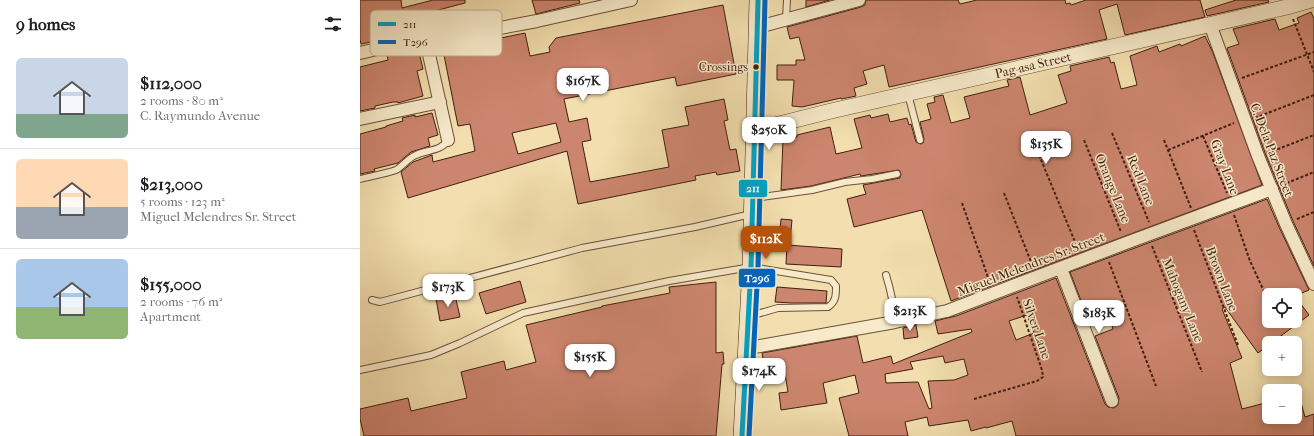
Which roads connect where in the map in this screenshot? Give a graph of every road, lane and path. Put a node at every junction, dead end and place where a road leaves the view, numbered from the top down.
1 (631, 0) edge
2 (758, 0) edge
3 (787, 0) edge
4 (859, 0) edge
5 (1311, 0) edge
6 (1277, 5) edge
7 (1292, 18) dead end
8 (786, 19) junction
9 (1210, 24) junction
10 (758, 27) junction
11 (502, 28) edge
12 (370, 50) edge
13 (360, 52) edge
14 (1314, 52) edge
15 (1307, 55) junction
16 (432, 56) edge
17 (1314, 72) edge
18 (1231, 82) junction
19 (908, 94) junction
20 (1314, 95) edge
21 (440, 102) junction
22 (360, 119) edge
23 (1245, 120) junction
24 (755, 130) junction
25 (1112, 133) dead end
26 (1314, 135) edge
27 (1204, 136) junction
28 (448, 140) joint
29 (920, 140) dead end
30 (1084, 140) dead end
31 (1164, 140) dead end
32 (1168, 150) junction
33 (1264, 154) dead end
34 (1039, 155) dead end
35 (1314, 172) edge
36 (897, 174) dead end
37 (360, 179) edge
38 (1272, 189) junction
39 (1004, 193) dead end
40 (962, 204) dead end
41 (1230, 204) junction
42 (753, 206) junction
43 (1314, 212) edge
44 (1192, 219) junction
45 (1286, 224) junction
46 (1150, 234) junction
47 (1126, 243) junction
48 (1105, 251) junction
49 (1082, 259) junction
50 (751, 267) junction
51 (1061, 268) junction
52 (1036, 272) dead end
53 (886, 275) dead end
54 (1314, 284) edge
55 (1013, 287) junction
56 (1263, 288) edge
57 (994, 294) junction
58 (372, 300) dead end
59 (748, 316) junction
60 (895, 322) junction
61 (1238, 345) dead end
62 (747, 348) junction
63 (360, 370) edge
64 (1202, 372) dead end
65 (1156, 386) dead end
66 (974, 399) dead end
67 (1112, 401) dead end
68 (742, 436) edge

1 - 11 street
2 - 10 main road
3 - 8 lane
4 - 8 street
5 - 6 street, Pag-asa Street
6 - 9 street, Pag-asa Street
7 - 15 path
8 - 10 street
9 - 18 street, C. Dela Paz Street
9 - 19 street, Pag-asa Street
10 - 24 main road
12 - 13 street
14 - 15 path
15 - 17 path
15 - 18 path
16 - 21 street
18 - 23 street, C. Dela Paz Street
19 - 24 street, Pag-asa Street
19 - 29 lane
20 - 23 path
21 - 22 street
21 - 28 street
23 - 27 path
23 - 38 street, C. Dela Paz Street
24 - 42 main road
25 - 46 path, Red Lane
26 - 33 path
27 - 32 path
27 - 41 path, Gray Lane
28 - 37 lane
30 - 47 path, Orange Lane
31 - 32 path, Brown Lane
32 - 44 path, Brown Lane
34 - 49 path
35 - 38 path
36 - 42 lane
38 - 41 street, Miguel Melendres Sr. Street
38 - 45 street, C. Dela Paz Street
39 - 52 path
40 - 57 path
41 - 44 street, Miguel Melendres Sr. Street
41 - 56 path, Gray Lane
42 - 50 main road
42 - 58 lane
43 - 45 path
44 - 46 street, Miguel Melendres Sr. Street
44 - 61 path, Brown Lane
45 - 54 street, C. Dela Paz Street
46 - 47 street, Miguel Melendres Sr. Street
46 - 64 path, Mahogany Lane
47 - 48 street, Miguel Melendres Sr. Street
48 - 49 street, Miguel Melendres Sr. Street
48 - 65 path
49 - 51 street, Miguel Melendres Sr. Street
50 - 59 main road
50 - 59 lane
50 - 63 lane
51 - 55 street, Miguel Melendres Sr. Street
51 - 67 street
53 - 60 lane
55 - 57 street, Miguel Melendres Sr. Street
55 - 66 path, Silver Lane
57 - 60 street, Miguel Melendres Sr. Street
59 - 62 main road
60 - 62 street, Miguel Melendres Sr. Street
62 - 68 main road

